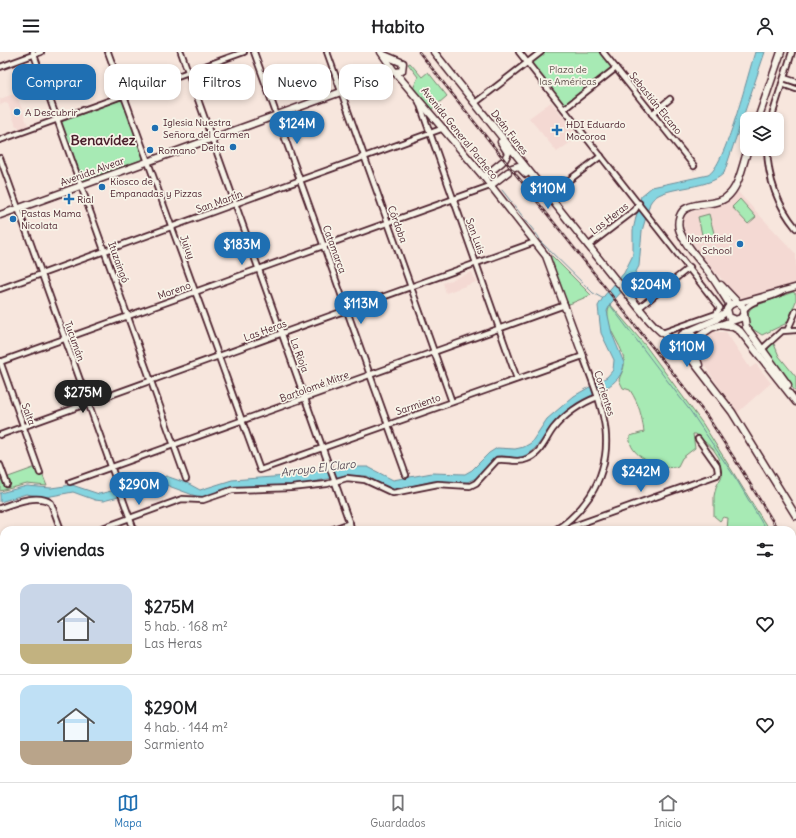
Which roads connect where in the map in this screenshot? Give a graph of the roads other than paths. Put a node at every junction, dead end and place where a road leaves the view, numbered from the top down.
1 (41, 52) edge
2 (108, 52) edge
3 (181, 52) edge
4 (244, 52) edge
5 (254, 52) edge
6 (327, 52) edge
7 (435, 52) edge
8 (519, 52) edge
9 (541, 52) edge
10 (603, 52) edge
11 (781, 52) edge
12 (792, 52) edge
13 (33, 53) edge
14 (382, 53) edge
15 (396, 61) junction
16 (528, 63) junction
17 (112, 64) edge
18 (0, 67) edge
19 (616, 68) junction
20 (403, 69) junction
21 (394, 71) junction
22 (188, 73) junction
23 (181, 75) edge
24 (784, 78) junction
25 (796, 82) edge
26 (782, 84) junction
27 (339, 86) edge
28 (410, 88) junction
29 (796, 89) edge
30 (339, 93) edge
31 (419, 99) junction
32 (670, 99) dead end
33 (112, 100) edge
34 (124, 100) edge
35 (344, 100) edge
36 (474, 103) junction
37 (564, 109) junction
38 (760, 112) edge
39 (773, 112) edge
40 (652, 114) junction
41 (277, 115) junction
42 (58, 119) junction
43 (444, 128) junction
44 (495, 129) junction
45 (429, 134) junction
46 (212, 138) junction
47 (0, 140) edge
48 (601, 156) junction
49 (746, 156) edge
50 (768, 156) edge
51 (0, 158) edge
52 (365, 158) junction
53 (147, 162) junction
54 (694, 166) dead end
55 (484, 177) junction
56 (301, 181) junction
57 (82, 185) junction
58 (490, 186) junction
59 (548, 196) junction
60 (453, 199) junction
61 (638, 203) junction
62 (236, 204) junction
63 (18, 208) junction
64 (0, 215) edge
65 (388, 223) junction
66 (171, 228) junction
67 (796, 228) edge
68 (535, 242) junction
69 (324, 245) junction
70 (588, 246) junction
71 (105, 252) junction
72 (476, 264) junction
73 (690, 267) junction
74 (259, 269) junction
75 (41, 274) junction
76 (710, 274) junction
77 (796, 286) edge
78 (412, 287) junction
79 (0, 289) edge
80 (783, 291) junction
81 (194, 292) junction
82 (739, 303) junction
83 (565, 305) junction
84 (730, 305) junction
85 (640, 307) junction
86 (347, 310) junction
87 (796, 311) edge
88 (727, 312) junction
89 (744, 312) junction
90 (128, 316) junction
91 (734, 319) junction
92 (719, 325) junction
93 (499, 328) junction
94 (788, 329) junction
95 (796, 330) edge
96 (282, 333) junction
97 (663, 334) junction
98 (683, 334) junction
99 (773, 337) junction
100 (65, 339) junction
101 (695, 341) junction
102 (681, 345) junction
103 (760, 350) junction
104 (435, 352) junction
105 (583, 356) junction
106 (218, 357) junction
107 (0, 362) edge
108 (370, 375) junction
109 (707, 378) junction
110 (517, 379) junction
111 (151, 380) junction
112 (598, 396) junction
113 (796, 396) edge
114 (306, 398) junction
115 (452, 402) junction
116 (796, 402) edge
117 (88, 403) junction
118 (241, 422) junction
119 (388, 425) junction
120 (24, 426) junction
121 (0, 435) edge
122 (698, 439) dead end
123 (174, 446) junction
124 (324, 448) junction
125 (0, 465) edge
126 (112, 468) junction
127 (260, 470) joint
128 (40, 473) dead end
129 (406, 475) dead end
130 (186, 479) dead end
131 (335, 480) junction
132 (70, 482) dead end
133 (7, 484) dead end
134 (0, 508) edge
135 (796, 516) edge
136 (130, 518) junction
137 (567, 522) junction
138 (350, 523) junction
139 (59, 526) edge
140 (108, 526) edge
141 (133, 526) edge
142 (342, 526) edge
143 (351, 526) edge
144 (562, 526) edge
145 (570, 526) edge
146 (580, 526) edge

1 - 13 street
2 - 17 street, Jujuy
3 - 22 street, La Rioja
4 - 22 street
5 - 41 street, Catamarca
6 - 27 street, Córdoba
7 - 36 street, Deán Funes
8 - 16 street
9 - 16 street
10 - 19 street, Sebastián Elcano
11 - 38 street
12 - 24 street
13 - 18 street
13 - 42 street, Ituzaingó
14 - 15 street, Avenida General Pacheco
14 - 21 street, Avenida General Pacheco
15 - 20 street
15 - 21 street
16 - 36 street
16 - 37 street
19 - 37 street
19 - 40 street, Sebastián Elcano
20 - 21 street
20 - 28 street
21 - 28 street, Avenida General Pacheco
22 - 23 street
22 - 46 street, La Rioja
24 - 25 street
24 - 26 street
26 - 29 street
26 - 39 street
28 - 31 street, Avenida General Pacheco
30 - 41 street, Avenida Alvear
31 - 43 street, Avenida General Pacheco
31 - 45 street, San Luis
32 - 40 street
33 - 42 street
34 - 53 street, Jujuy
35 - 52 street, Córdoba
36 - 44 street, Deán Funes
37 - 48 street
40 - 54 street, Sebastián Elcano
41 - 46 street, Avenida Alvear
41 - 56 street, Catamarca
42 - 47 street
42 - 57 street, Ituzaingó
43 - 45 street, San Martín
43 - 55 street, Avenida General Pacheco
44 - 55 street
44 - 59 street, Deán Funes
45 - 52 street, San Martín
45 - 60 street, San Luis
46 - 53 street, Avenida Alvear
46 - 62 street, La Rioja
48 - 59 street
48 - 61 street
49 - 76 street
50 - 67 street
51 - 63 street, Tucumán
52 - 56 street, San Martín
52 - 65 street, Córdoba
53 - 57 street, Avenida Alvear
53 - 66 street, Jujuy
55 - 58 street, Avenida General Pacheco
56 - 62 street, San Martín
56 - 69 street, Catamarca
57 - 63 street, Avenida Alvear
57 - 71 street, Ituzaingó
58 - 59 street
58 - 60 street, Moreno
58 - 68 street, Avenida General Pacheco
59 - 70 street, Deán Funes
60 - 65 street, Moreno
60 - 72 street, San Luis
61 - 70 street, Las Heras
61 - 73 street
62 - 66 street, San Martín
62 - 74 street, La Rioja
63 - 64 street, Avenida Alvear
63 - 75 street, Tucumán
65 - 69 street, Moreno
65 - 78 street, Córdoba
66 - 71 street, San Martín
66 - 81 street, Jujuy
68 - 72 street, Las Heras
68 - 83 street, Avenida General Pacheco
69 - 74 street, Moreno
69 - 86 street, Catamarca
70 - 85 street, Deán Funes
71 - 75 street, San Martín
71 - 90 street, Ituzaingó
72 - 78 street, Las Heras
72 - 93 street, San Luis
73 - 85 street
73 - 97 street
74 - 81 street, Moreno
74 - 96 street, La Rioja
75 - 79 street, San Martín
75 - 100 street, Tucumán
76 - 82 street
76 - 84 street
77 - 80 street
78 - 86 street, Las Heras
78 - 104 street, Córdoba
80 - 82 street
80 - 89 street
81 - 90 street, Moreno
81 - 106 street, Jujuy
82 - 84 street
82 - 89 street
83 - 93 street, Bartolomé Mitre
83 - 105 street, Avenida General Pacheco
84 - 88 street
85 - 97 street, Deán Funes
86 - 96 street, Las Heras
86 - 108 street, Catamarca
87 - 94 street
88 - 91 street
88 - 98 street
89 - 91 street
89 - 103 street
90 - 100 street, Moreno
90 - 111 street, Ituzaingó
91 - 92 street
92 - 101 street
92 - 103 street
93 - 104 street, Bartolomé Mitre
93 - 110 street, San Luis
94 - 95 street
94 - 99 street
96 - 106 street, Las Heras
96 - 114 street, La Rioja
97 - 98 street
97 - 102 street, Deán Funes
98 - 101 street
98 - 102 street
99 - 103 street
99 - 103 street
100 - 107 street, Moreno
100 - 117 street, Tucumán
101 - 102 street
101 - 109 street
102 - 109 street
103 - 113 street
103 - 116 street
104 - 108 street, Bartolomé Mitre
104 - 115 street, Córdoba
105 - 110 street, Sarmiento
105 - 112 street, Corrientes
106 - 111 street, Las Heras
106 - 118 street, Jujuy
107 - 120 street, Salta
108 - 114 street, Bartolomé Mitre
108 - 119 street, Catamarca
109 - 135 street
110 - 115 street, Sarmiento
111 - 117 street, Las Heras
111 - 123 street, Ituzaingó
112 - 131 street
112 - 137 street, Corrientes
114 - 118 street, Bartolomé Mitre
114 - 124 street, La Rioja
115 - 119 street, Sarmiento
117 - 120 street, Las Heras
117 - 126 street, Tucumán
118 - 123 street, Bartolomé Mitre
118 - 127 street, Jujuy
119 - 124 street, Sarmiento
119 - 129 street, Catamarca
120 - 121 street, Las Heras
120 - 128 street, Salta
122 - 146 street
123 - 126 street, Bartolomé Mitre
123 - 130 street, Ituzaingó
124 - 127 street, Sarmiento
124 - 131 street, La Rioja
125 - 133 street
126 - 132 street, Bartolomé Mitre
126 - 136 street, Tucumán
131 - 136 street
131 - 138 street, La Rioja
134 - 139 street
136 - 140 street
136 - 141 street, Tucumán
137 - 144 street, Corrientes
137 - 145 street
138 - 142 street
138 - 143 street, La Rioja

